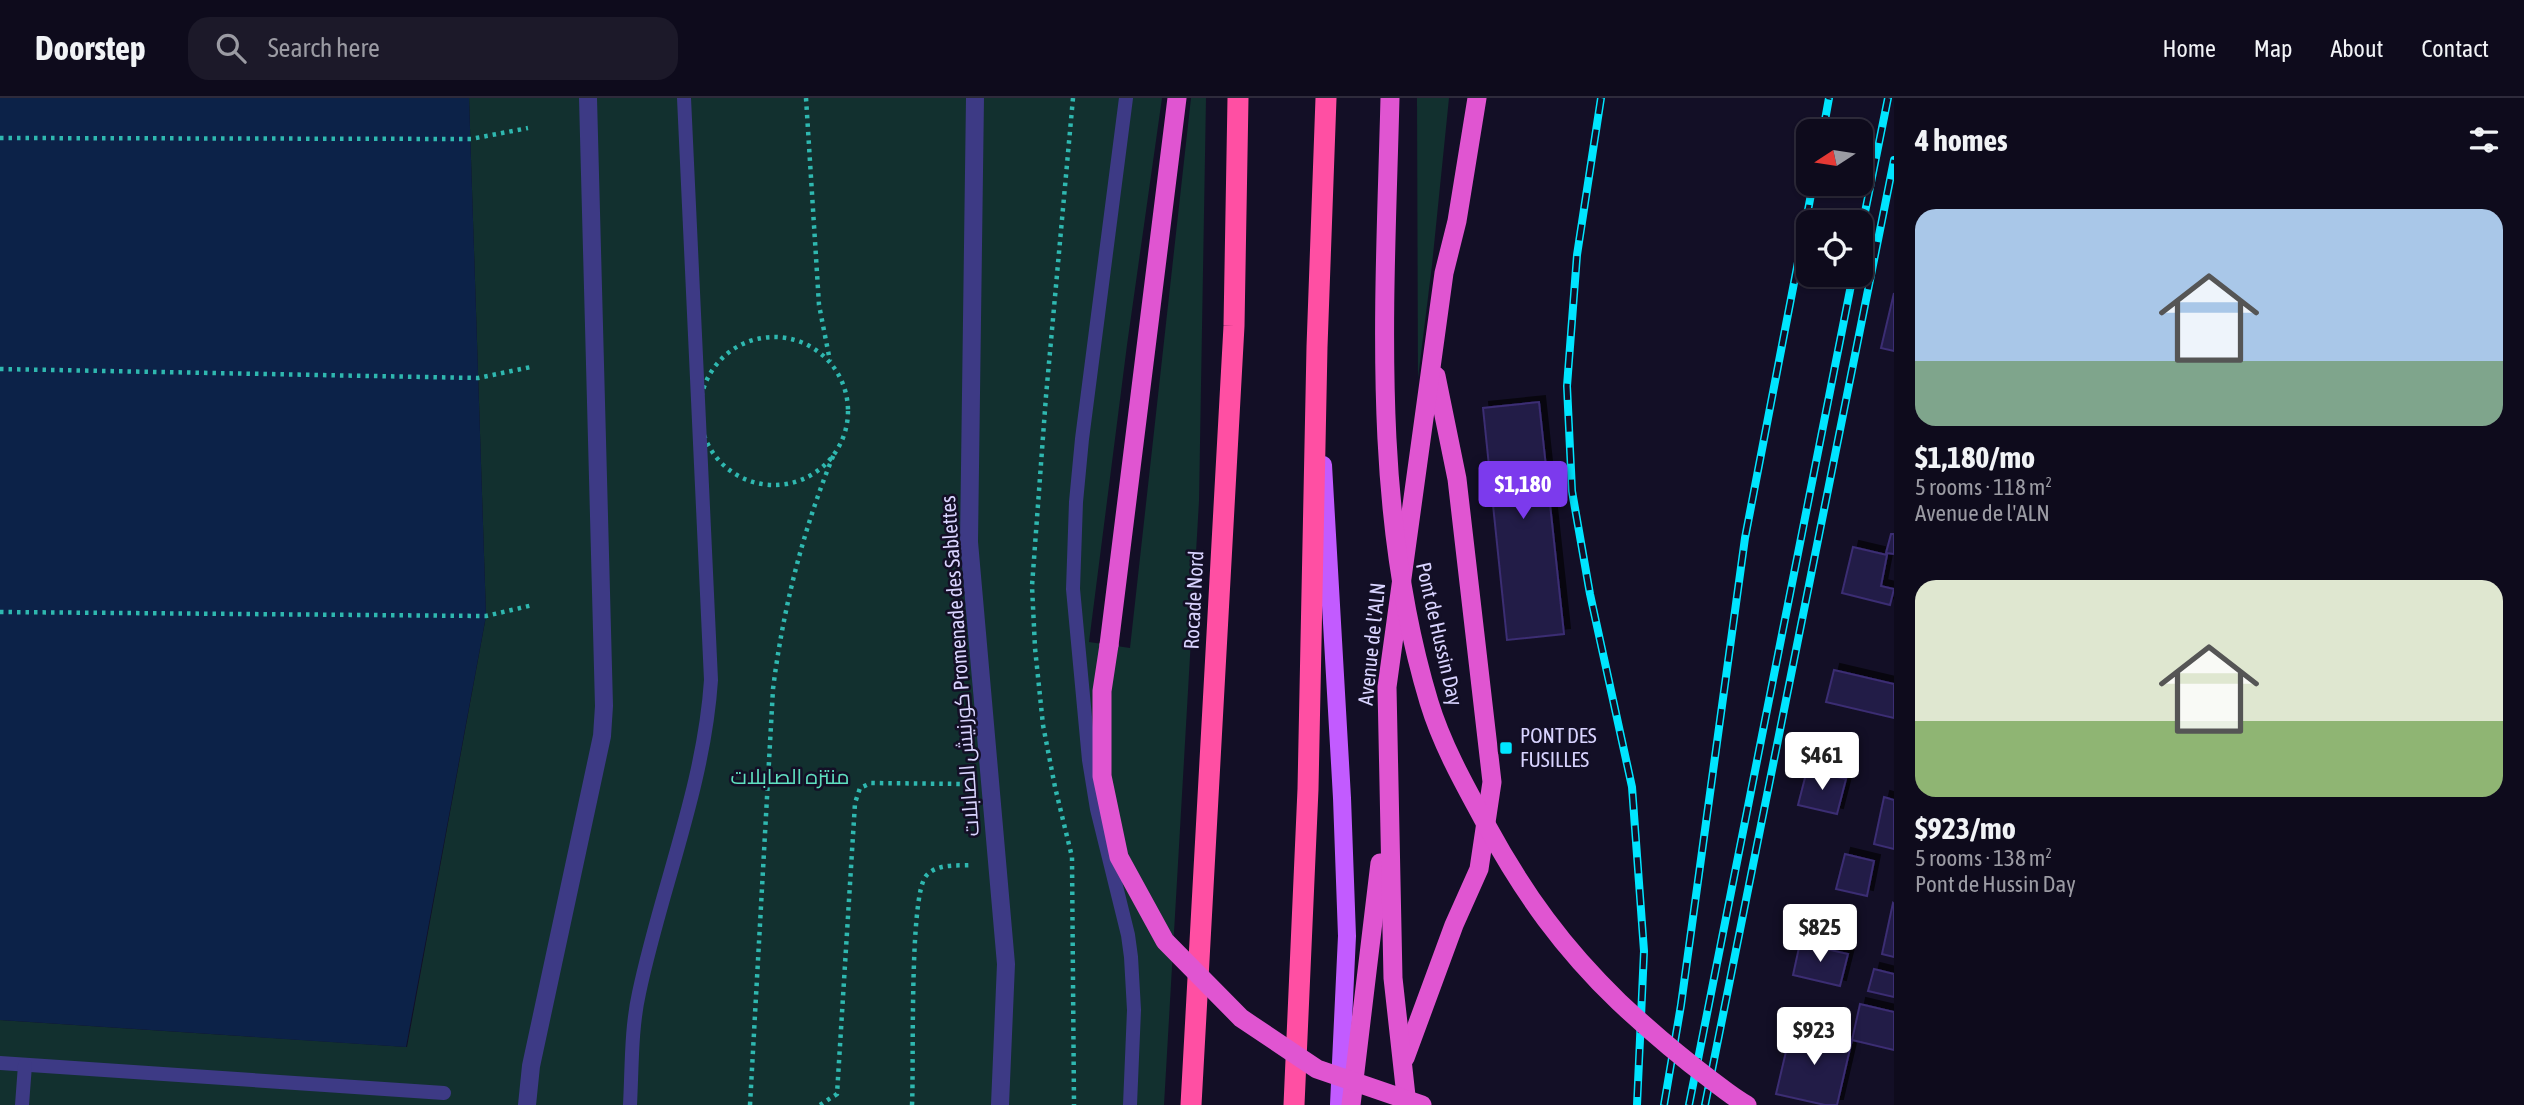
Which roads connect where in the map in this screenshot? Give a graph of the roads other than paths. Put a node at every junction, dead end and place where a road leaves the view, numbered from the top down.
1 (588, 98) edge
2 (684, 98) edge
3 (975, 98) edge
4 (1126, 98) edge
5 (1177, 98) edge
6 (1238, 98) edge
7 (1326, 98) edge
8 (1390, 98) edge
9 (1477, 98) edge
10 (1317, 347) junction
11 (1433, 364) junction
12 (1387, 687) junction
13 (0, 1063) edge
14 (1404, 1063) junction
15 (25, 1065) junction
16 (444, 1093) dead end
17 (22, 1105) edge
18 (527, 1105) edge
19 (630, 1105) edge
20 (1000, 1105) edge
21 (1130, 1105) edge
22 (1191, 1105) edge
23 (1294, 1105) edge
24 (1339, 1105) edge
25 (1351, 1105) edge
26 (1407, 1105) edge
27 (1422, 1105) edge
28 (1747, 1105) edge

1 - 18 street
2 - 19 lane
3 - 20 street, كورنيش الصابلات Promenade des Sablettes
4 - 21 lane
5 - 27 highway, bridge
6 - 22 highway, Rocade Nord
7 - 10 highway
8 - 28 highway, Pont de Hussin Day, bridge
9 - 11 highway, Avenue de l'ALN
10 - 23 highway
10 - 24 main road
11 - 12 highway, Avenue de l'ALN
11 - 14 highway
12 - 14 highway, Avenue de l'ALN
12 - 25 highway
13 - 15 lane
14 - 26 highway, Avenue de l'ALN
15 - 16 lane
15 - 17 lane

